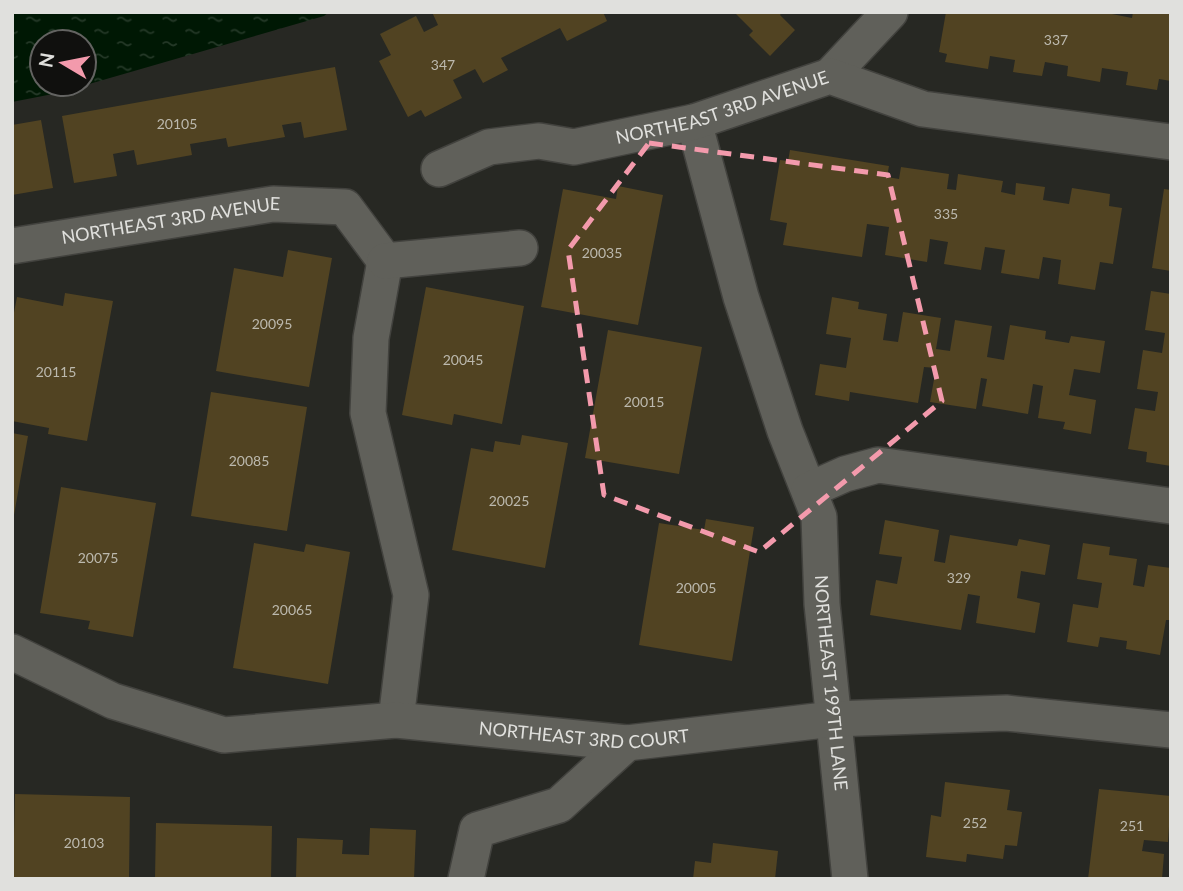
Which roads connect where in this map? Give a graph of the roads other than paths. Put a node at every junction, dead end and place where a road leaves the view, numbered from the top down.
1 (890, 12) edge
2 (830, 76) junction
3 (694, 122) junction
4 (1171, 142) edge
5 (439, 169) dead end
6 (12, 246) edge
7 (520, 248) dead end
8 (386, 261) junction
9 (808, 490) junction
10 (1171, 506) edge
11 (12, 652) edge
12 (396, 720) junction
13 (823, 720) junction
14 (1171, 730) edge
15 (627, 743) junction
16 (466, 879) edge
17 (849, 879) edge

1 - 2 street
2 - 3 street, NORTHEAST 3RD AVENUE
2 - 4 street, NORTHEAST 3RD AVENUE
3 - 5 street, NORTHEAST 3RD AVENUE
3 - 9 street
6 - 8 street, NORTHEAST 3RD AVENUE
7 - 8 street
8 - 12 street
9 - 10 street
9 - 13 street, NORTHEAST 199TH LANE
11 - 12 street, NORTHEAST 3RD COURT
12 - 15 street, NORTHEAST 3RD COURT
13 - 14 street, NORTHEAST 3RD COURT
13 - 15 street, NORTHEAST 3RD COURT
13 - 17 street, NORTHEAST 199TH LANE
15 - 16 street

